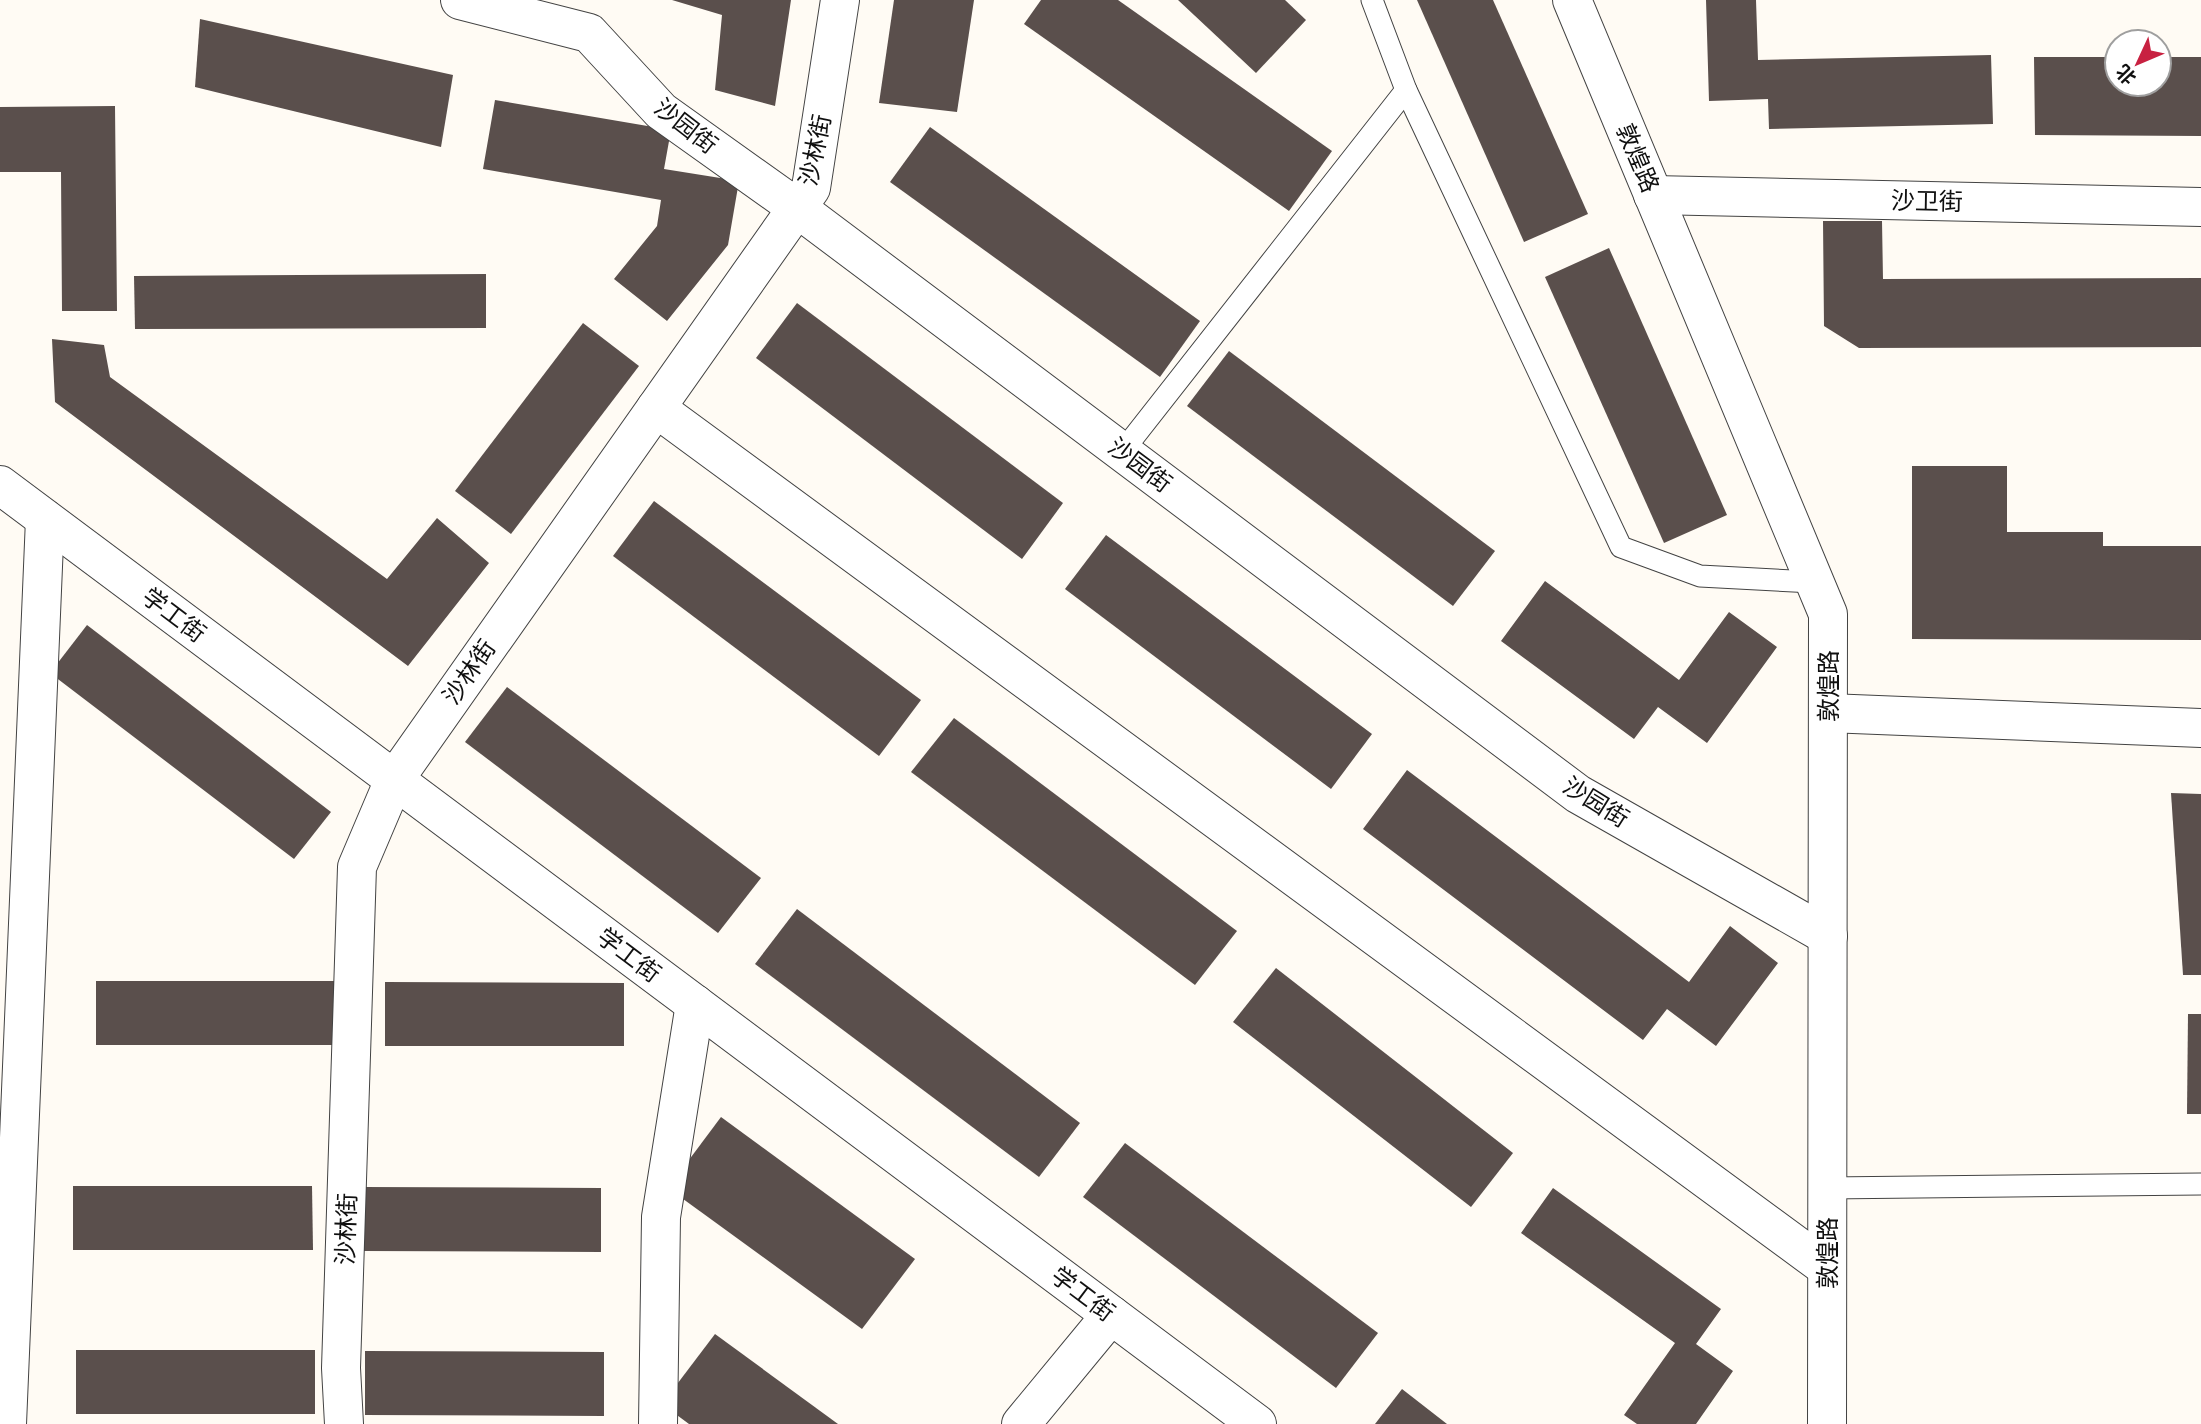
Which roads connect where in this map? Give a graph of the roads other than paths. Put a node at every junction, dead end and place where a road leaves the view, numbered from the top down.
1 (460, 0) edge
2 (840, 0) edge
3 (1372, 0) edge
4 (1572, 0) edge
5 (1406, 90) junction
6 (1653, 195) junction
7 (2201, 207) edge
8 (797, 208) junction
9 (656, 408) junction
10 (1122, 452) junction
11 (0, 485) edge
12 (45, 519) junction
13 (1813, 582) junction
14 (1828, 713) junction
15 (2201, 728) edge
16 (394, 780) junction
17 (1828, 936) junction
18 (695, 1004) junction
19 (2201, 1184) edge
20 (1827, 1188) junction
21 (1827, 1268) junction
22 (1111, 1315) junction
23 (7, 1424) edge
24 (344, 1424) edge
25 (657, 1424) edge
26 (1021, 1424) edge
27 (1257, 1424) edge
28 (1827, 1424) edge

1 - 8 street, 沙园街
2 - 8 street, 沙林街
3 - 5 lane
4 - 6 street, 敦煌路
5 - 10 lane
5 - 13 lane
6 - 7 street, 沙卫街
6 - 13 street, 敦煌路
8 - 9 street, 沙林街
8 - 10 street, 沙园街
9 - 16 street, 沙林街
9 - 21 street
10 - 17 street, 沙园街
11 - 12 street, 学工街
12 - 16 street, 学工街
12 - 23 street
13 - 14 street, 敦煌路
14 - 15 street
14 - 17 street, 敦煌路
16 - 18 street, 学工街
16 - 24 street, 沙林街
17 - 20 street, 敦煌路
18 - 22 street, 学工街
18 - 25 street
19 - 20 lane
20 - 21 street, 敦煌路
21 - 28 street, 敦煌路
22 - 26 street
22 - 27 street, 学工街

